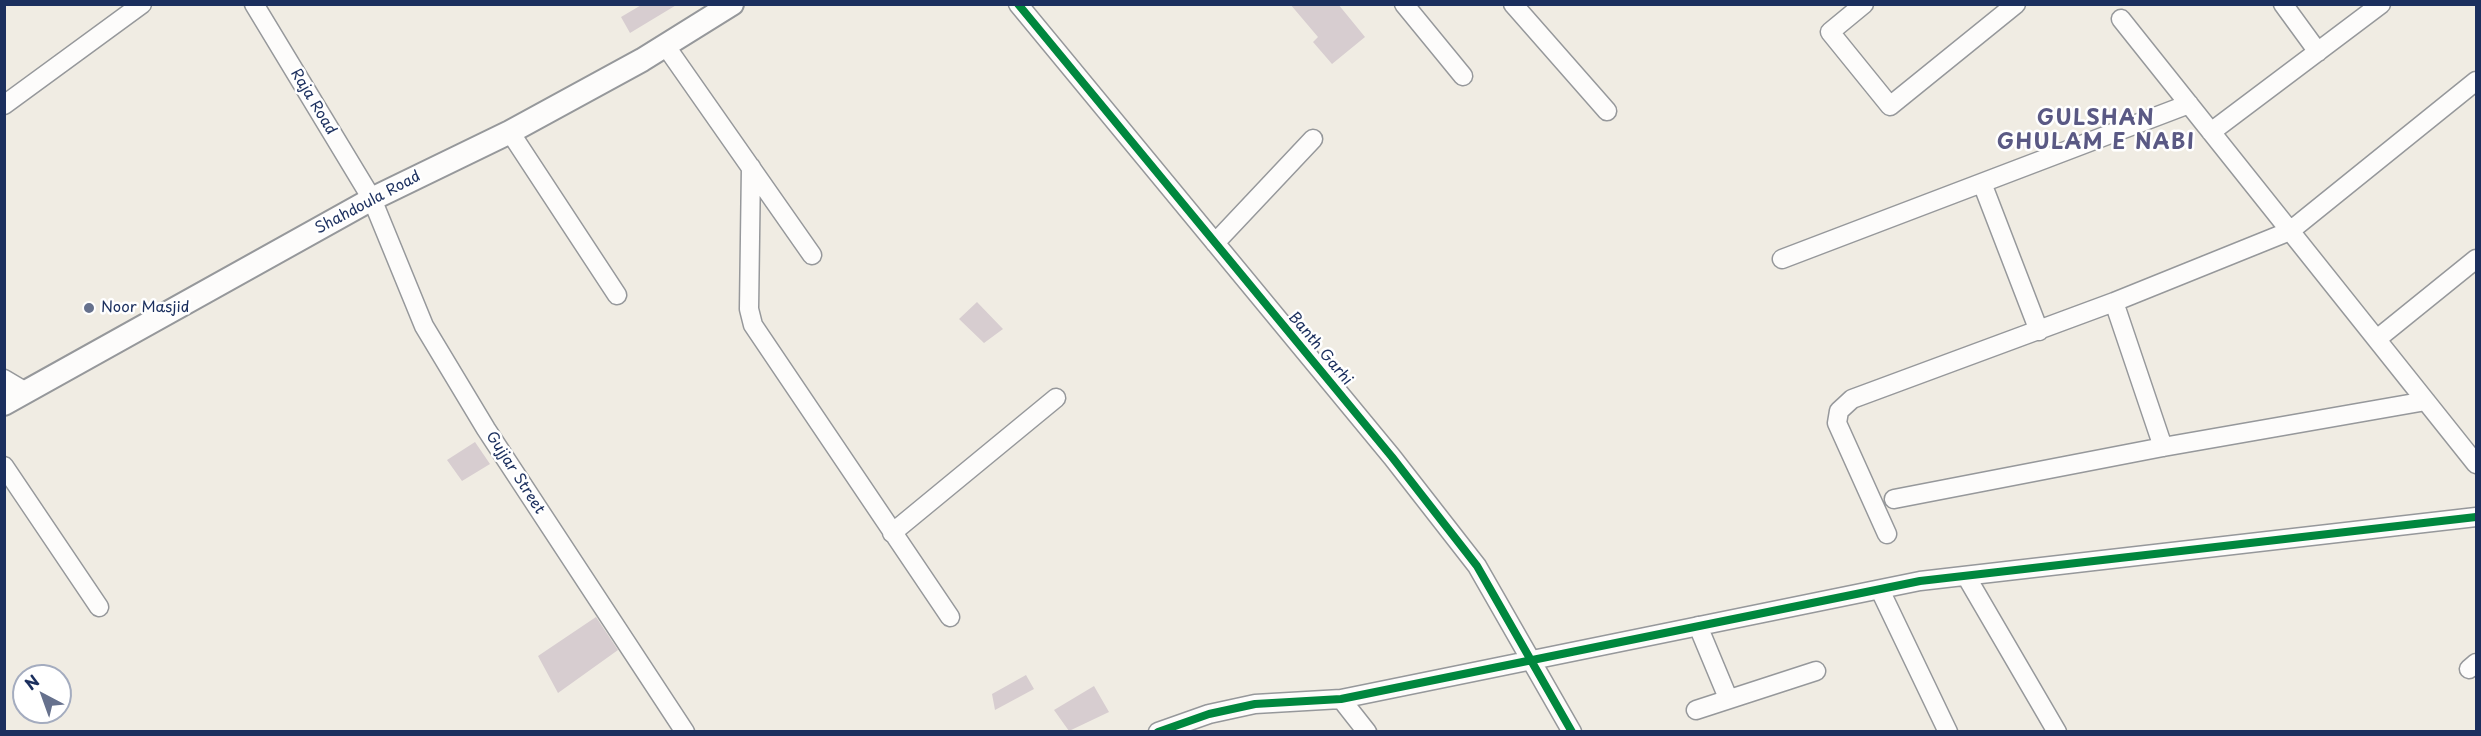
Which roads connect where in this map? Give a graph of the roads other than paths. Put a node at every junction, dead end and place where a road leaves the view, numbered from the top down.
1 (142, 4) edge
2 (254, 4) edge
3 (732, 4) edge
4 (1017, 4) edge
5 (1404, 4) edge
6 (1513, 4) edge
7 (1864, 4) edge
8 (2016, 4) edge
9 (2283, 4) edge
10 (2381, 4) edge
11 (2121, 19) dead end
12 (665, 45) junction
13 (2318, 52) junction
14 (1463, 76) dead end
15 (2476, 81) edge
16 (2189, 104) junction
17 (4, 105) edge
18 (1607, 111) dead end
19 (510, 132) junction
20 (2211, 132) junction
21 (1313, 139) dead end
22 (751, 167) junction
23 (1982, 183) junction
24 (372, 199) junction
25 (2290, 231) junction
26 (1215, 243) junction
27 (812, 255) dead end
28 (2476, 259) edge
29 (1782, 260) dead end
30 (618, 295) dead end
31 (2114, 302) junction
32 (2039, 331) junction
33 (2376, 339) junction
34 (4, 380) edge
35 (26, 392) junction
36 (1056, 398) dead end
37 (2426, 401) junction
38 (4, 404) edge
39 (2163, 447) junction
40 (2476, 464) edge
41 (4, 465) edge
42 (1894, 499) dead end
43 (2476, 517) edge
44 (892, 533) junction
45 (1887, 534) dead end
46 (1966, 576) junction
47 (1880, 590) junction
48 (99, 608) dead end
49 (950, 617) dead end
50 (1698, 626) junction
51 (1530, 660) junction
52 (1816, 671) dead end
53 (1728, 698) junction
54 (1341, 699) junction
55 (1696, 710) dead end
56 (685, 732) edge
57 (1158, 732) edge
58 (1367, 732) edge
59 (1572, 732) edge
60 (1948, 732) edge
61 (2057, 732) edge

1 - 17 street
2 - 24 street, Raja Road
3 - 12 street, Shahdoula Road
4 - 26 street, Banth Garhi
5 - 14 street
6 - 18 street
7 - 8 street
9 - 13 street
10 - 13 street
11 - 16 street
12 - 19 street, Shahdoula Road
12 - 22 street
13 - 20 street
15 - 25 street
16 - 20 street
16 - 23 street
19 - 24 street, Shahdoula Road
19 - 30 street
20 - 25 street
21 - 26 street
22 - 27 street
22 - 44 street
23 - 29 street
23 - 32 street
24 - 35 street, Shahdoula Road
24 - 56 street, Gujjar Street
25 - 31 street
25 - 33 street
26 - 51 street, Banth Garhi
28 - 33 street
31 - 32 street
31 - 39 street
32 - 45 street
33 - 37 street
34 - 35 street
35 - 38 street, Shahdoula Road
36 - 44 street
37 - 39 street
37 - 40 street
39 - 42 street
41 - 48 street
43 - 46 street
44 - 49 street
46 - 47 street
46 - 61 street
47 - 50 street
47 - 60 street
50 - 51 street
50 - 53 street
51 - 54 street
51 - 59 street, Banth Garhi
52 - 53 street
53 - 55 street
54 - 57 street
54 - 58 street

